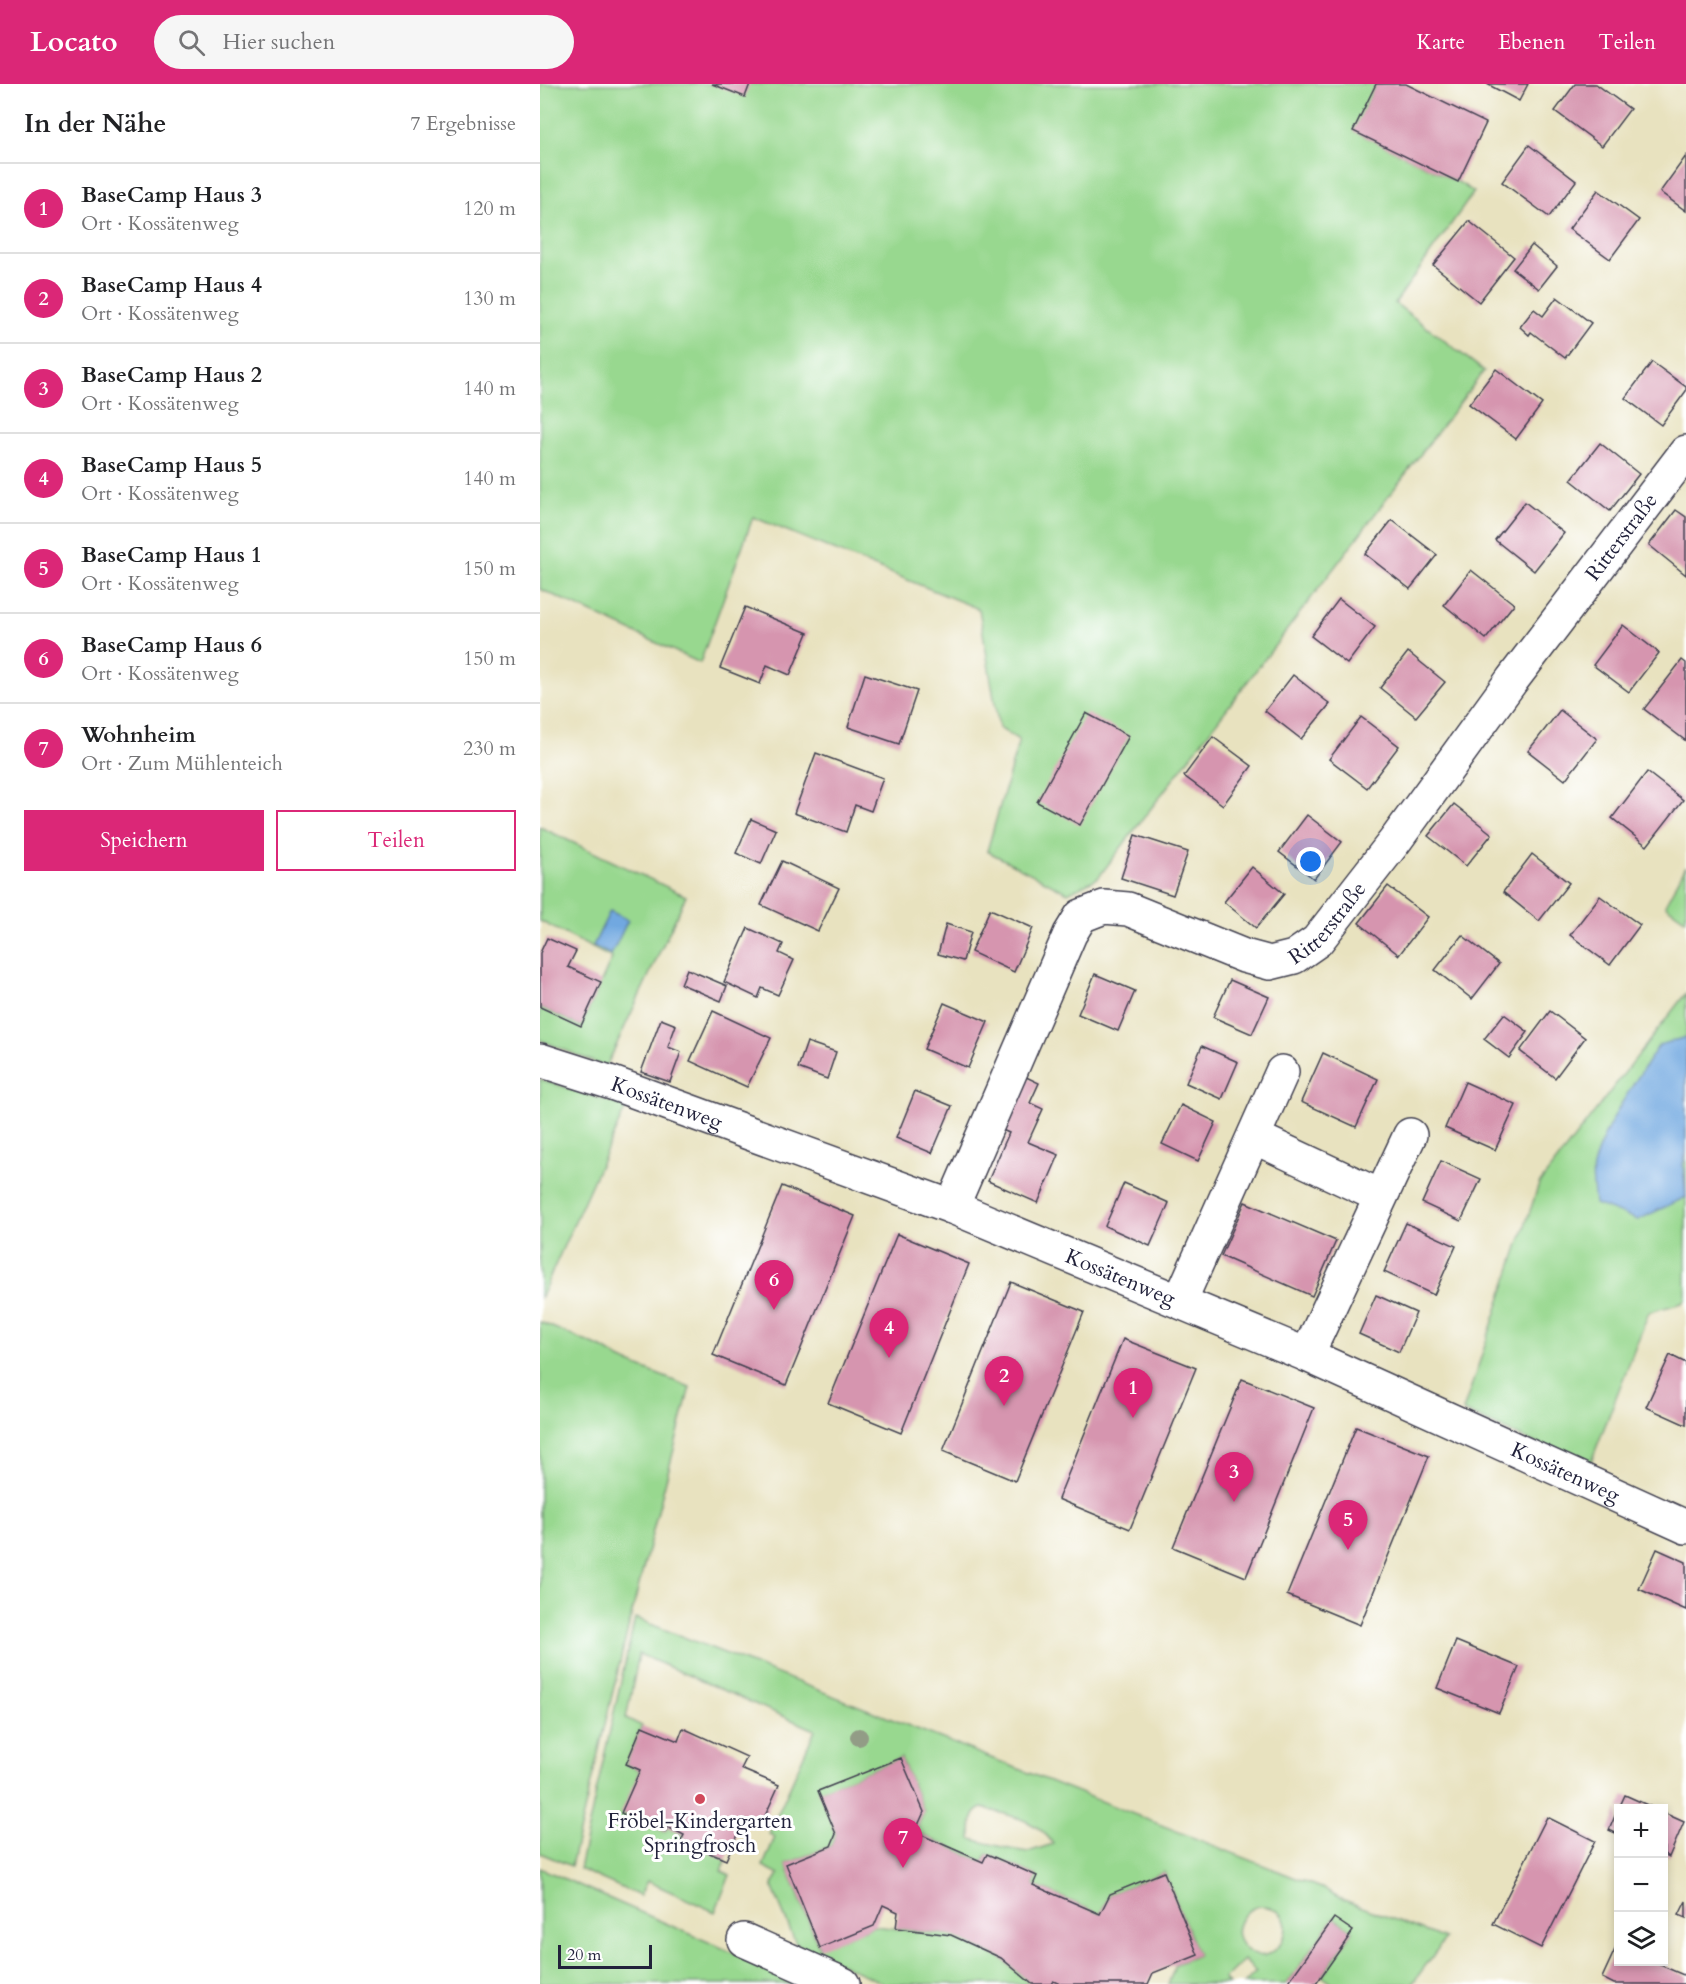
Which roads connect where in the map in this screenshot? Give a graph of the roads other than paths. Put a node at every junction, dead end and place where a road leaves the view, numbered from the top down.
1 (1686, 453) edge
2 (540, 1060) edge
3 (1282, 1072) dead end
4 (1410, 1135) dead end
5 (1254, 1137) junction
6 (1380, 1196) junction
7 (952, 1207) junction
8 (1180, 1301) junction
9 (1307, 1354) junction
10 (1686, 1527) edge
11 (744, 1940) dead end
12 (843, 1984) edge

1 - 7 street, Ritterstraße
2 - 7 street, Kossätenweg
3 - 5 street
4 - 6 street
5 - 6 street
5 - 8 street
6 - 9 street
7 - 8 street, Kossätenweg
8 - 9 street, Kossätenweg
9 - 10 street, Kossätenweg
11 - 12 street

